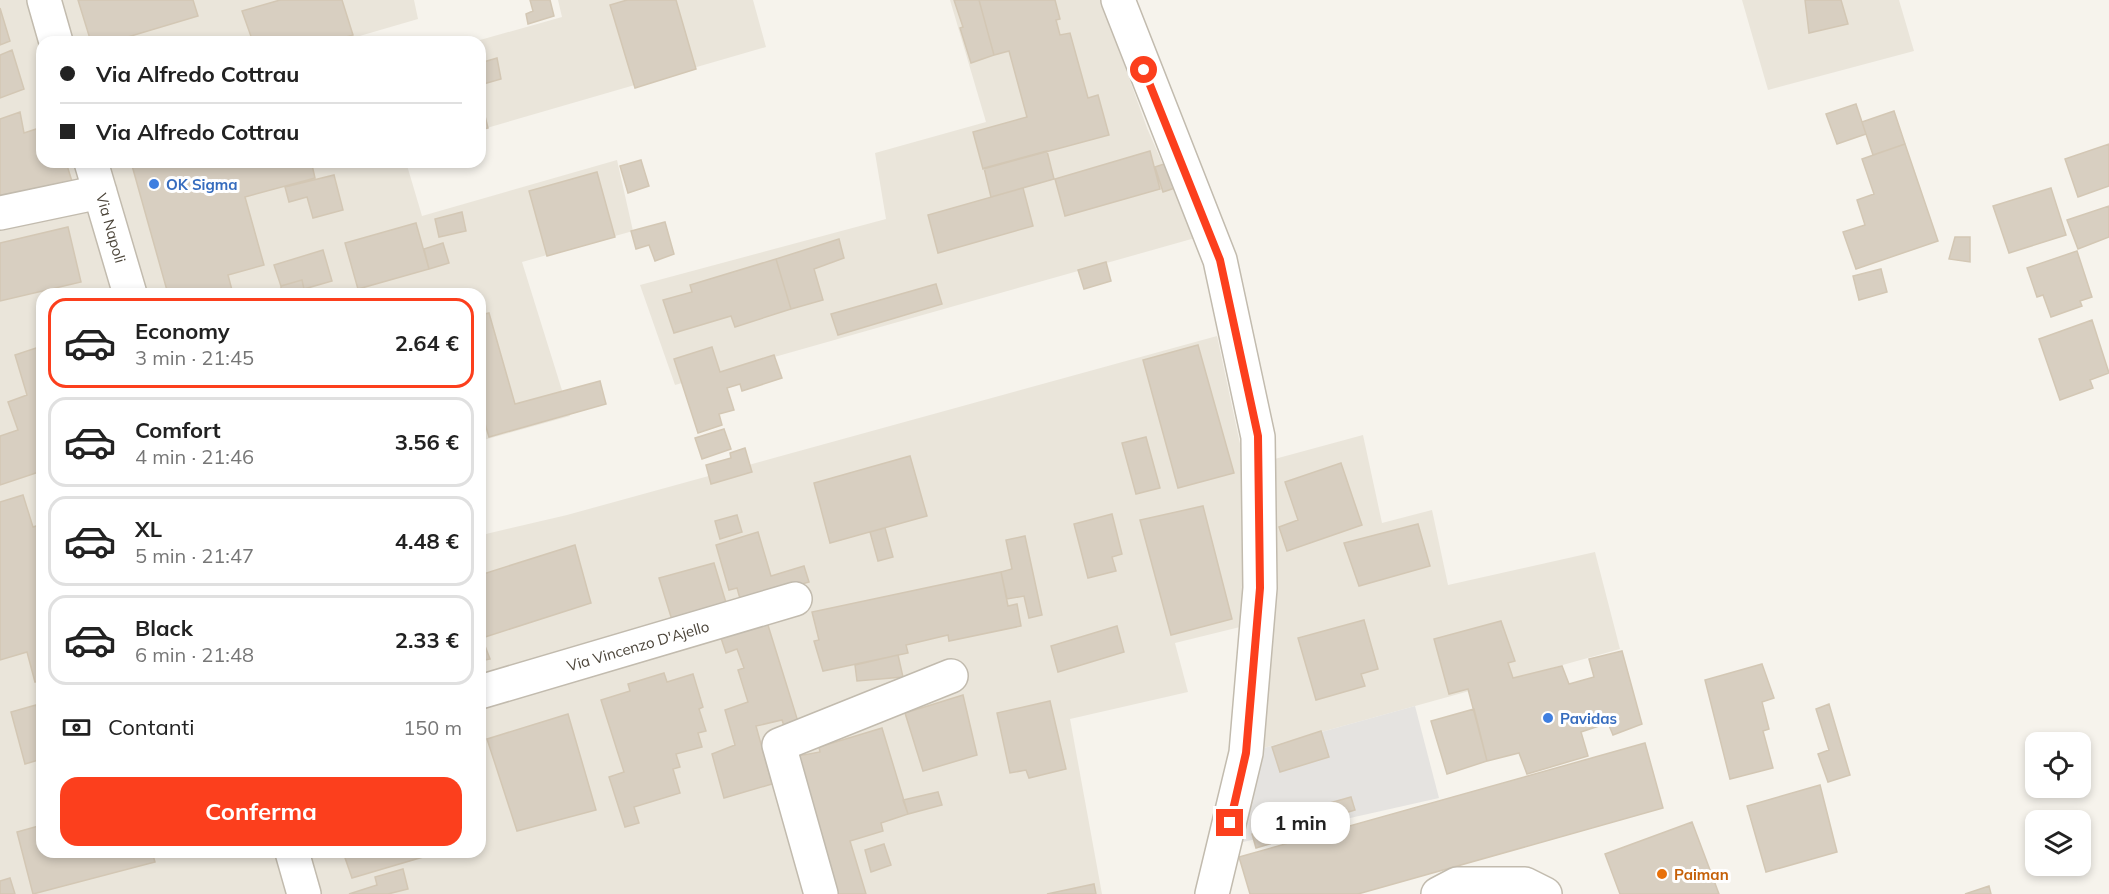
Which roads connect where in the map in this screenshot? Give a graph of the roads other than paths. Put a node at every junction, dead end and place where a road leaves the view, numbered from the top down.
1 (44, 0) edge
2 (1118, 0) edge
3 (54, 36) edge
4 (96, 177) edge
5 (0, 213) edge
6 (128, 288) edge
7 (795, 599) dead end
8 (951, 675) dead end
9 (486, 690) edge
10 (294, 858) edge
11 (304, 894) edge
12 (821, 894) edge
13 (1212, 894) edge
14 (1438, 894) edge
15 (1545, 894) edge

1 - 3 street
2 - 13 street
4 - 5 street
4 - 6 street, Via Napoli
7 - 9 street, Via Vincenzo D'Ajello
8 - 12 street
10 - 11 street
14 - 15 street

